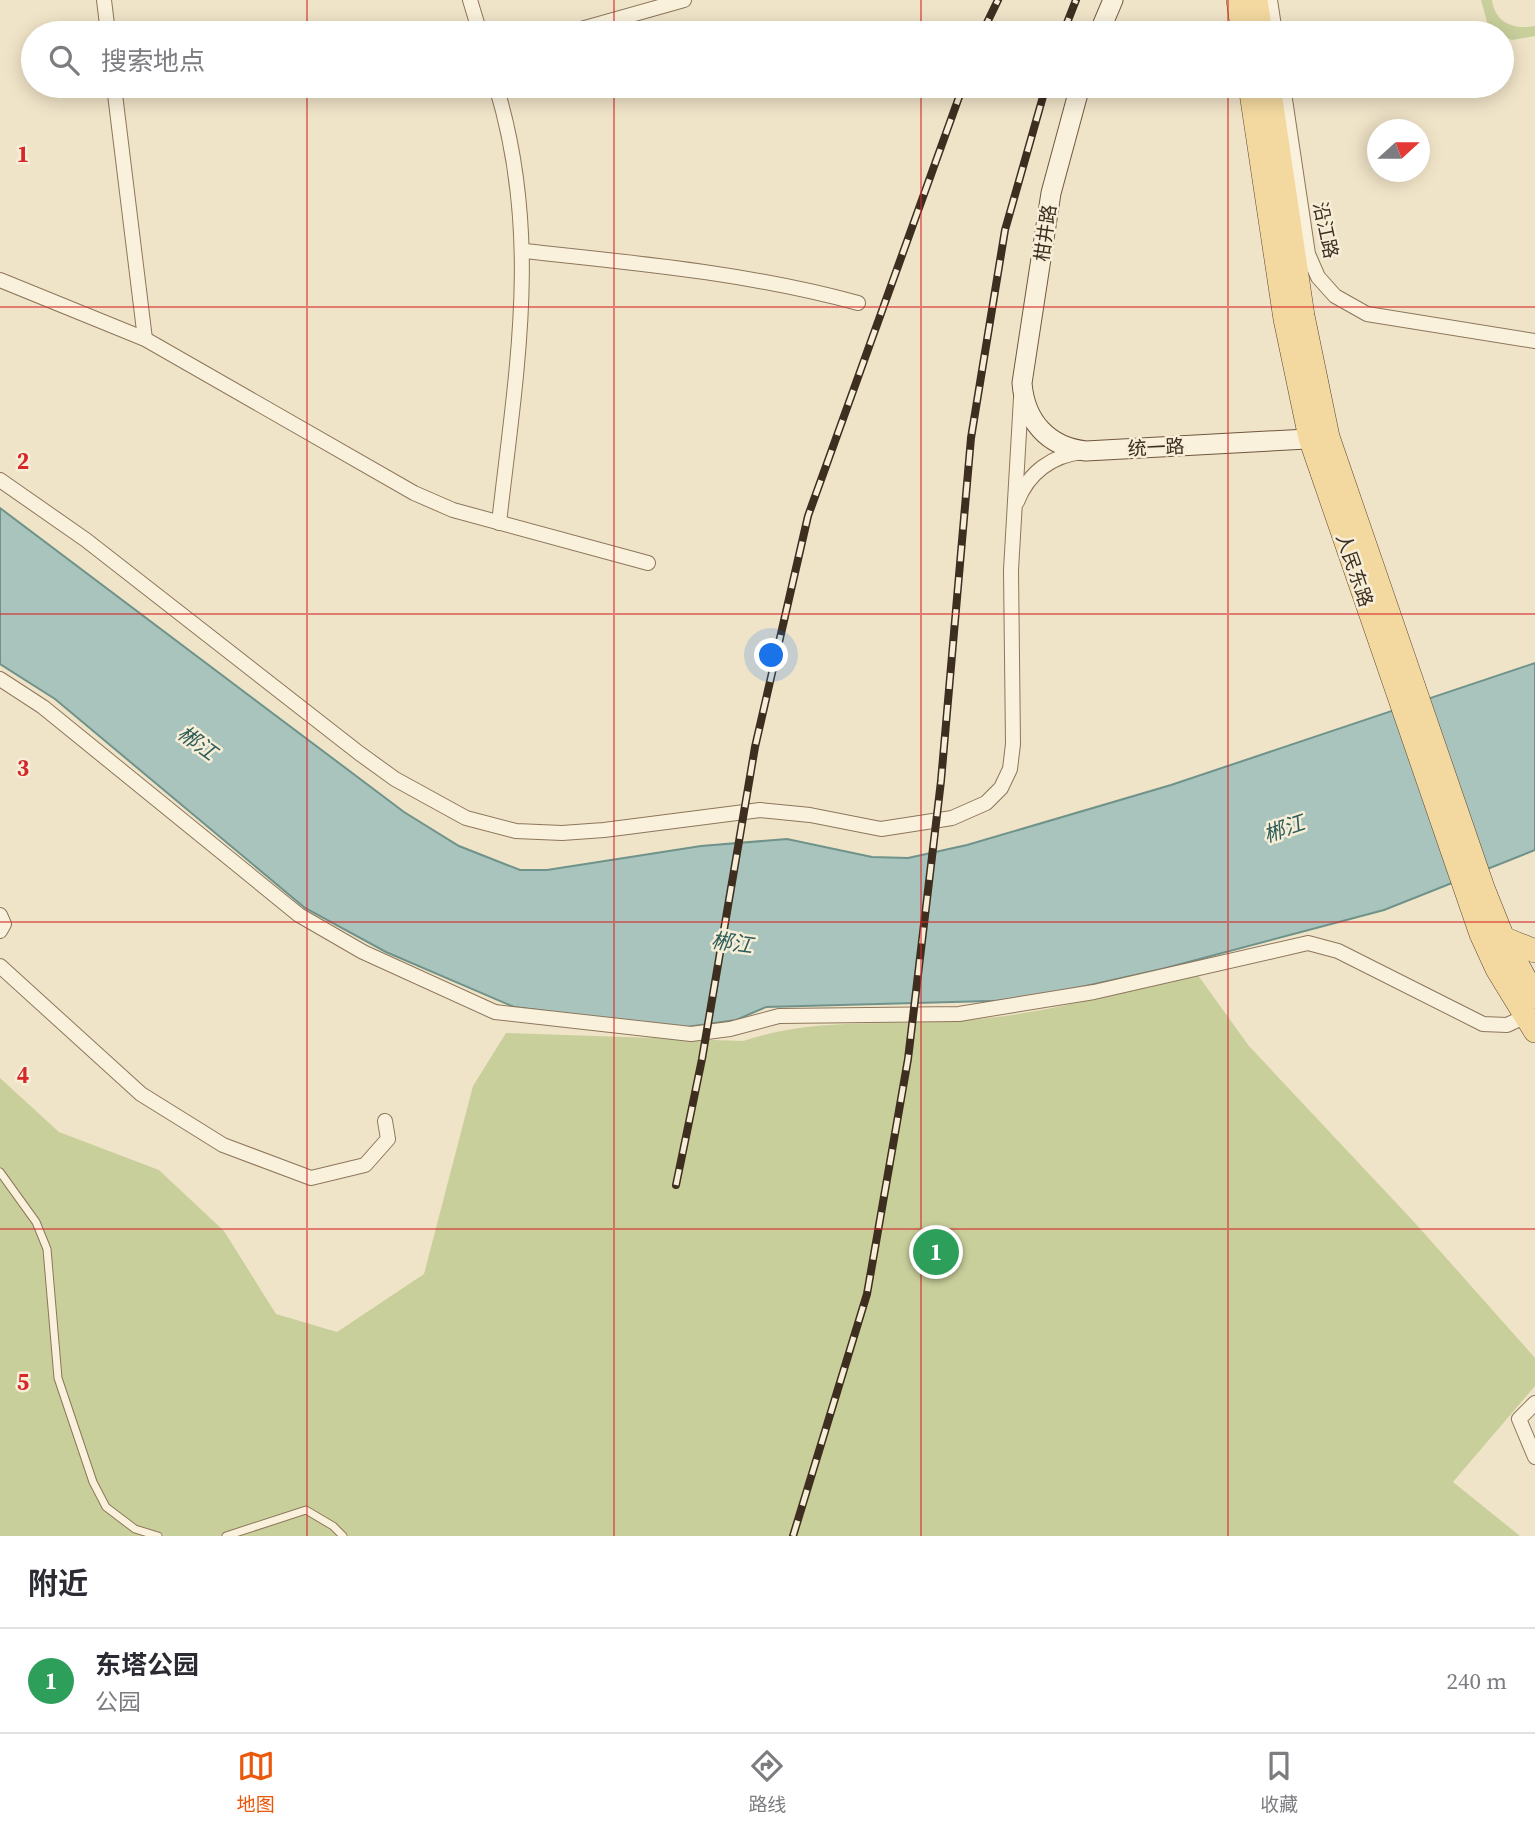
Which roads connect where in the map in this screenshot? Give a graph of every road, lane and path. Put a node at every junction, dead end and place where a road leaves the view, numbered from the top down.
1 (104, 0) edge
2 (470, 0) edge
3 (684, 0) edge
4 (1113, 0) edge
5 (1238, 0) edge
6 (1256, 0) edge
7 (1270, 0) edge
8 (107, 21) edge
9 (476, 21) edge
10 (610, 21) edge
11 (1104, 21) edge
12 (1241, 21) edge
13 (1259, 21) edge
14 (1273, 21) edge
15 (115, 98) edge
16 (499, 98) edge
17 (1077, 98) edge
18 (1253, 98) edge
19 (1271, 98) edge
20 (1285, 98) edge
21 (524, 251) junction
22 (0, 280) edge
23 (858, 303) dead end
24 (145, 339) junction
25 (1535, 341) edge
26 (1023, 383) junction
27 (1319, 438) junction
28 (1087, 451) junction
29 (0, 480) edge
30 (1013, 521) junction
31 (499, 523) junction
32 (648, 562) dead end
33 (0, 679) edge
34 (1475, 892) junction
35 (0, 915) edge
36 (0, 931) edge
37 (1503, 937) junction
38 (1535, 951) edge
39 (0, 966) edge
40 (1497, 969) junction
41 (1528, 975) edge
42 (1531, 1015) edge
43 (385, 1121) dead end
44 (0, 1172) edge
45 (1535, 1403) edge
46 (1535, 1457) edge
47 (158, 1536) edge
48 (226, 1536) edge
49 (342, 1536) edge

1 - 8 street
2 - 9 street
3 - 10 street
4 - 11 street
5 - 12 main road
6 - 13 main road
7 - 14 street
15 - 24 street
16 - 21 street
17 - 26 street, 柑井路
18 - 27 main road, 人民东路
19 - 27 main road, 人民东路
20 - 25 street, 沿江路
21 - 23 street
21 - 31 street
22 - 24 street
24 - 31 street
26 - 28 street, 统一路
26 - 30 street
27 - 28 street, 统一路
27 - 34 main road, 人民东路
28 - 30 street
29 - 30 street
31 - 32 street
33 - 42 street
34 - 37 main road, 人民东路
34 - 40 main road, 人民东路
35 - 36 street
37 - 38 main road
37 - 41 main road, 人民东路
39 - 43 street
40 - 41 main road
40 - 42 main road, 人民东路
41 - 42 main road, 人民东路
44 - 47 lane
45 - 46 street
48 - 49 lane

